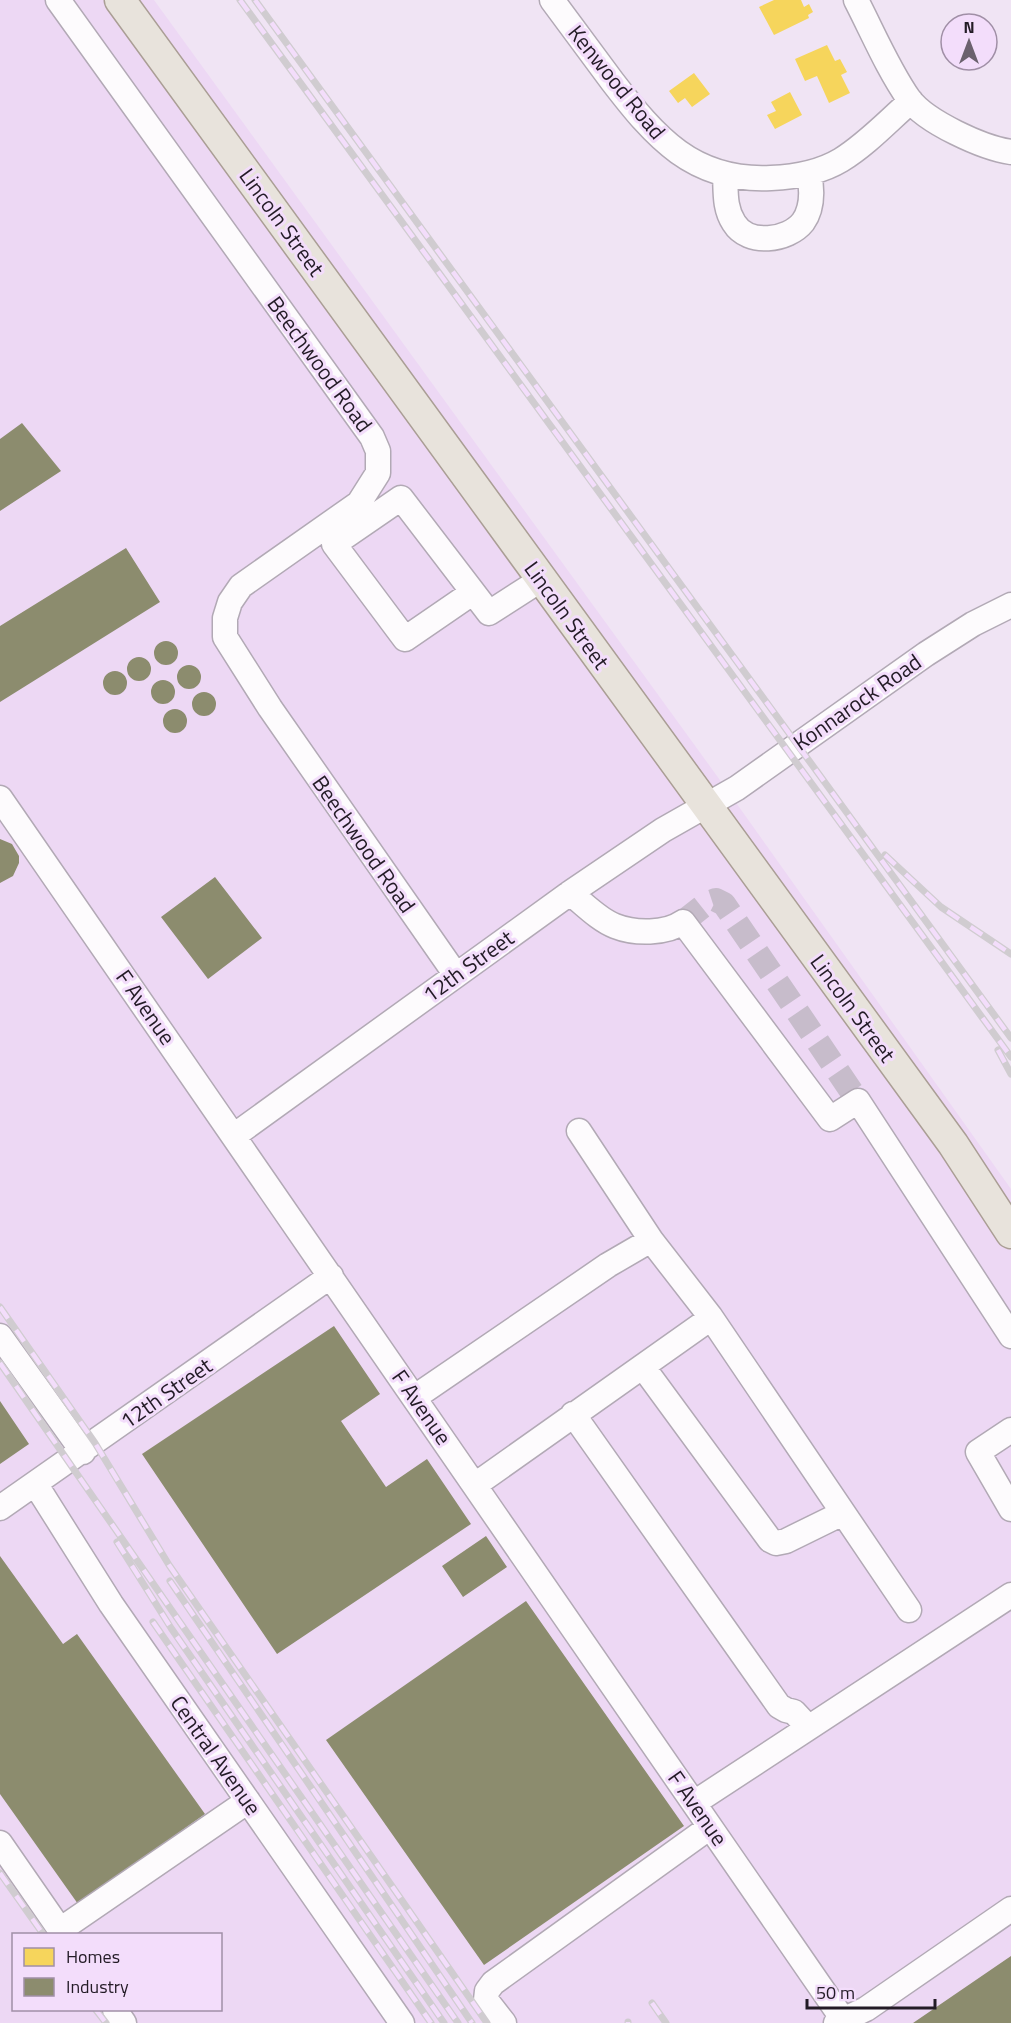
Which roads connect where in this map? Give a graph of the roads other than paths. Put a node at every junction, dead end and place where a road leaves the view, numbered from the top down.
1 (58, 0) edge
2 (120, 0) edge
3 (552, 0) edge
4 (856, 0) edge
5 (911, 101) junction
6 (1011, 152) edge
7 (809, 173) junction
8 (725, 174) junction
9 (542, 579) junction
10 (472, 592) junction
11 (1011, 605) edge
12 (0, 798) edge
13 (707, 807) junction
14 (570, 893) junction
15 (456, 975) junction
16 (579, 1131) dead end
17 (235, 1135) junction
18 (1011, 1233) edge
19 (651, 1240) junction
20 (332, 1276) junction
21 (711, 1318) junction
22 (0, 1336) edge
23 (1011, 1336) edge
24 (643, 1367) junction
25 (415, 1396) junction
26 (573, 1414) junction
27 (1011, 1430) edge
28 (83, 1452) junction
29 (36, 1485) junction
30 (475, 1485) junction
31 (0, 1508) edge
32 (1011, 1509) edge
33 (843, 1513) junction
34 (1011, 1594) edge
35 (909, 1610) dead end
36 (808, 1727) junction
37 (248, 1801) junction
38 (694, 1803) junction
39 (710, 1827) junction
40 (0, 1843) edge
41 (1011, 1909) edge
42 (62, 1932) edge
43 (839, 2021) edge
44 (402, 2023) edge
45 (504, 2023) edge

1 - 15 street, Beechwood Road
2 - 9 main road, Lincoln Street
3 - 8 street, Kenwood Road
4 - 5 street
5 - 6 street
5 - 7 street, Kenwood Road
7 - 8 street, Kenwood Road
7 - 8 street
9 - 10 street
9 - 13 main road, Lincoln Street
10 - 10 street
11 - 13 street, Konnarock Road
12 - 17 street, F Avenue
13 - 14 street, 12th Street
13 - 18 main road, Lincoln Street
14 - 15 street, 12th Street
14 - 23 street
15 - 17 street, 12th Street
16 - 19 street
17 - 20 street, F Avenue
19 - 21 street
19 - 25 street
20 - 25 street, F Avenue
20 - 28 street, 12th Street
21 - 24 street
21 - 33 street
22 - 28 street
24 - 26 street
24 - 33 street
25 - 30 street, F Avenue
26 - 30 street
26 - 36 street
27 - 32 street
28 - 29 street, 12th Street
29 - 31 street, 12th Street
29 - 37 street, Central Avenue
30 - 38 street, F Avenue
33 - 35 street
34 - 36 street
36 - 38 street
37 - 42 street
37 - 44 street, Central Avenue
38 - 39 street, F Avenue
39 - 43 street, F Avenue
39 - 45 street
40 - 42 street
41 - 43 street

